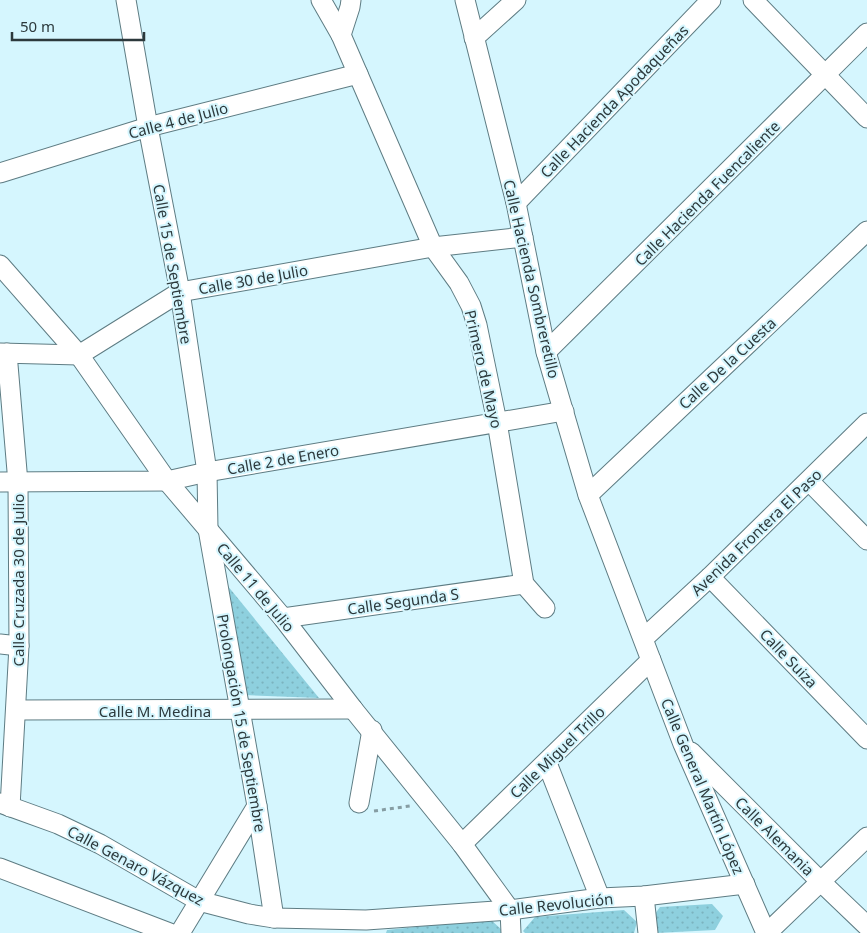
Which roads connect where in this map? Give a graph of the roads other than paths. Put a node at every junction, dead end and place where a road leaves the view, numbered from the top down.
1 (126, 0) edge
2 (321, 0) edge
3 (350, 0) edge
4 (464, 0) edge
5 (516, 0) edge
6 (711, 0) edge
7 (753, 0) edge
8 (867, 32) edge
9 (341, 34) junction
10 (474, 38) junction
11 (358, 74) junction
12 (826, 75) junction
13 (867, 118) edge
14 (148, 127) junction
15 (0, 173) edge
16 (516, 203) junction
17 (867, 231) edge
18 (523, 237) junction
19 (433, 247) junction
20 (0, 265) edge
21 (180, 292) junction
22 (546, 352) junction
23 (3, 353) edge
24 (79, 355) junction
25 (564, 411) junction
26 (497, 422) junction
27 (867, 423) edge
28 (207, 472) junction
29 (809, 481) junction
30 (167, 482) junction
31 (9, 483) edge
32 (588, 495) junction
33 (208, 529) junction
34 (867, 540) edge
35 (710, 577) junction
36 (524, 584) junction
37 (545, 608) dead end
38 (283, 618) junction
39 (644, 638) junction
40 (0, 644) edge
41 (19, 646) junction
42 (651, 660) junction
43 (353, 709) junction
44 (16, 710) junction
45 (240, 711) junction
46 (372, 730) junction
47 (867, 739) edge
48 (683, 744) junction
49 (547, 763) junction
50 (359, 803) road end
51 (5, 805) edge
52 (257, 806) junction
53 (867, 837) edge
54 (462, 844) junction
55 (0, 868) edge
56 (820, 882) junction
57 (745, 884) junction
58 (644, 896) junction
59 (600, 898) junction
60 (199, 901) junction
61 (510, 910) junction
62 (274, 918) junction
63 (367, 926) edge
64 (867, 926) edge
65 (170, 933) edge
66 (180, 933) edge
67 (511, 933) edge
68 (648, 933) edge
69 (767, 933) edge

1 - 14 street, Calle 15 de Septiembre
2 - 9 street, Primero de Mayo
3 - 9 street
4 - 10 street, Calle Hacienda Sombreretillo
5 - 10 street
6 - 16 street, Calle Hacienda Apodaqueñas
7 - 12 street
8 - 12 street, Calle Hacienda Fuencaliente
9 - 11 street, Primero de Mayo
10 - 16 street, Calle Hacienda Sombreretillo
11 - 14 street, Calle 4 de Julio
11 - 19 street, Primero de Mayo
12 - 13 street
12 - 22 street, Calle Hacienda Fuencaliente
14 - 15 street, Calle 4 de Julio
14 - 21 street, Calle 15 de Septiembre
16 - 18 street, Calle Hacienda Sombreretillo
17 - 32 street, Calle De la Cuesta
18 - 19 street, Calle 30 de Julio
18 - 22 street, Calle Hacienda Sombreretillo
19 - 21 street, Calle 30 de Julio
19 - 26 street, Primero de Mayo
20 - 24 street, Calle 11 de Julio
21 - 24 street, Calle 30 de Julio
21 - 28 street, Calle 15 de Septiembre
22 - 25 street, Calle Hacienda Sombreretillo
23 - 24 street
23 - 31 street, Calle Cruzada 30 de Julio
24 - 30 street, Calle 11 de Julio
25 - 26 street, Calle 2 de Enero
25 - 32 street, Calle Hacienda Sombreretillo
26 - 28 street, Calle 2 de Enero
26 - 36 street, Primero de Mayo
27 - 29 street, Avenida Frontera El Paso
28 - 30 street, Calle 2 de Enero
28 - 33 street, Calle 15 de Septiembre
29 - 34 street
29 - 35 street, Avenida Frontera El Paso
30 - 31 street, Calle 2 de Enero
30 - 33 street, Calle 11 de Julio
31 - 41 street, Calle Cruzada 30 de Julio
32 - 39 street, Calle Hacienda Sombreretillo
33 - 38 street, Calle 11 de Julio
33 - 45 street, Prolongación 15 de Septiembre
35 - 39 street, Avenida Frontera El Paso
35 - 47 street, Calle Suiza
36 - 37 street
36 - 38 street, Calle Segunda S
38 - 43 street, Calle 11 de Julio
39 - 42 street, Calle General Martín López
40 - 41 street
41 - 44 street, Calle Cruzada 30 de Julio
42 - 48 street, Calle General Martín López
42 - 49 street, Calle Miguel Trillo
43 - 45 street, Calle M. Medina
43 - 46 street, Calle 11 de Julio
44 - 45 street, Calle M. Medina
44 - 51 street, Calle Cruzada 30 de Julio
45 - 52 street, Prolongación 15 de Septiembre
46 - 50 street
46 - 54 street, Calle 11 de Julio
48 - 56 street, Calle Alemania
48 - 57 street, Calle General Martín López
49 - 54 street, Calle Miguel Trillo
49 - 59 street
51 - 60 street, Calle Genaro Vázquez
52 - 60 street
52 - 62 street, Prolongación 15 de Septiembre
53 - 56 street
54 - 61 street, Calle 11 de Julio
55 - 65 street
56 - 64 street, Calle Alemania
56 - 69 street
57 - 58 street, Calle Revolución
57 - 69 street, Calle General Martín López
58 - 59 street, Calle Revolución
58 - 68 street
59 - 61 street, Calle Revolución
60 - 62 street, Calle Genaro Vázquez
60 - 66 street
61 - 63 street, Calle Revolución
61 - 67 street
62 - 63 street, Calle Genaro Vázquez

